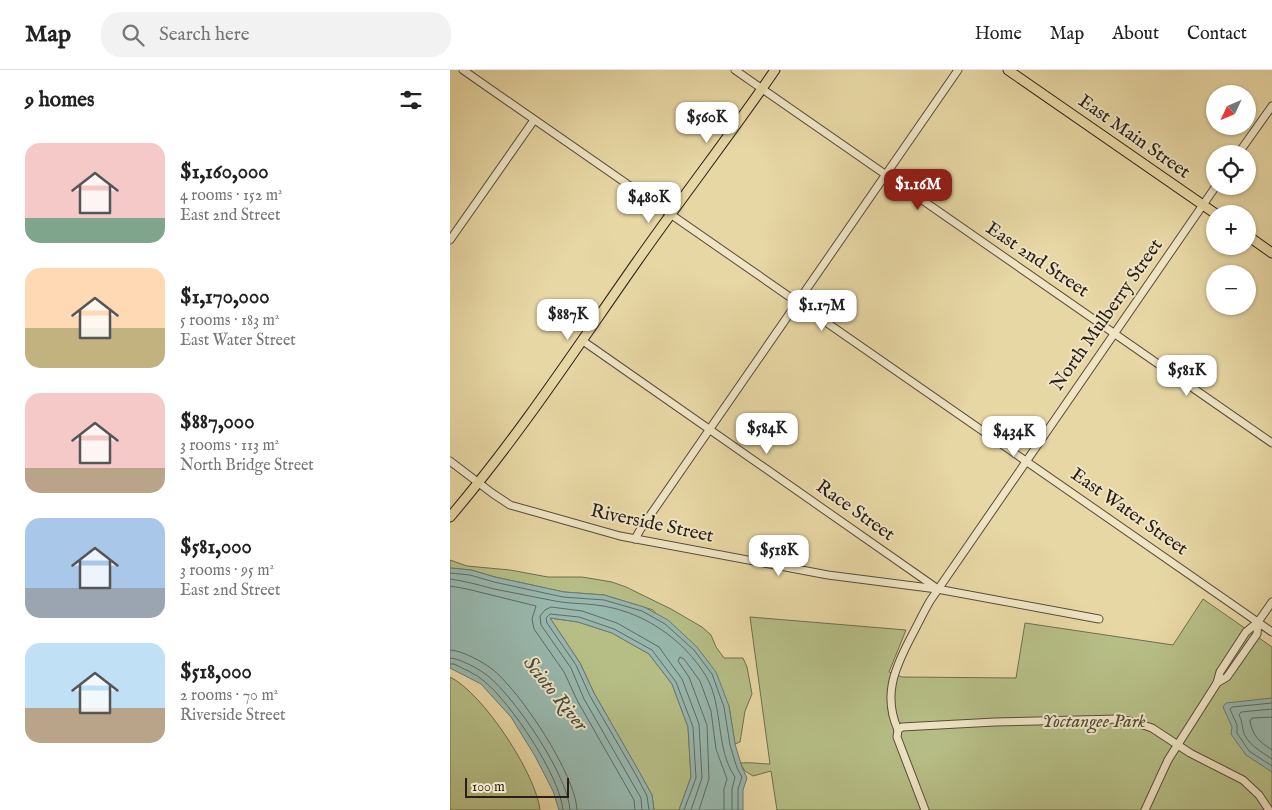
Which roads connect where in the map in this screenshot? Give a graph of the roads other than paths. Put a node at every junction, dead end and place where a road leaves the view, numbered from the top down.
1 (462, 70) edge
2 (735, 70) edge
3 (775, 70) edge
4 (958, 70) edge
5 (1008, 70) edge
6 (762, 89) junction
7 (1272, 106) edge
8 (534, 120) junction
9 (1244, 145) edge
10 (886, 175) junction
11 (1210, 195) edge
12 (1203, 205) junction
13 (1206, 207) edge
14 (671, 214) junction
15 (450, 240) edge
16 (1256, 241) edge
17 (1272, 252) edge
18 (797, 301) junction
19 (1114, 333) junction
20 (583, 341) junction
21 (711, 429) junction
22 (1272, 443) edge
23 (450, 460) edge
24 (1026, 460) junction
25 (479, 483) junction
26 (450, 517) edge
27 (636, 539) junction
28 (937, 589) junction
29 (1272, 602) edge
30 (1099, 619) dead end
31 (1258, 622) junction
32 (1272, 632) edge
33 (898, 730) junction
34 (1179, 745) junction
35 (925, 810) edge
36 (1145, 810) edge
37 (1269, 810) edge

1 - 8 street, East Water Street
2 - 6 street, East 2nd Street
3 - 6 main road
4 - 10 street
5 - 12 main road, East Main Street
6 - 10 street, East 2nd Street
6 - 14 main road
7 - 9 street
8 - 14 street, East Water Street
8 - 15 street
10 - 18 street
10 - 19 street, East 2nd Street
11 - 12 street, North Mulberry Street
12 - 13 main road, East Main Street
12 - 19 street, North Mulberry Street
14 - 18 street, East Water Street
14 - 20 main road
16 - 17 main road
18 - 21 street
18 - 24 street, East Water Street
19 - 22 street, East 2nd Street
19 - 24 street, North Mulberry Street
20 - 21 street, Race Street
20 - 25 main road
21 - 27 street
21 - 28 street, Race Street
23 - 25 street, Riverside Street
24 - 28 street, North Mulberry Street
24 - 31 street, East Water Street
25 - 26 main road
25 - 27 street, Riverside Street
27 - 28 street, Riverside Street
28 - 30 street, Riverside Street
28 - 33 street, North Mulberry Street
29 - 31 street
31 - 32 street, East Water Street
31 - 34 street
33 - 34 street
33 - 35 street, North Mulberry Street
34 - 36 street
34 - 37 street

